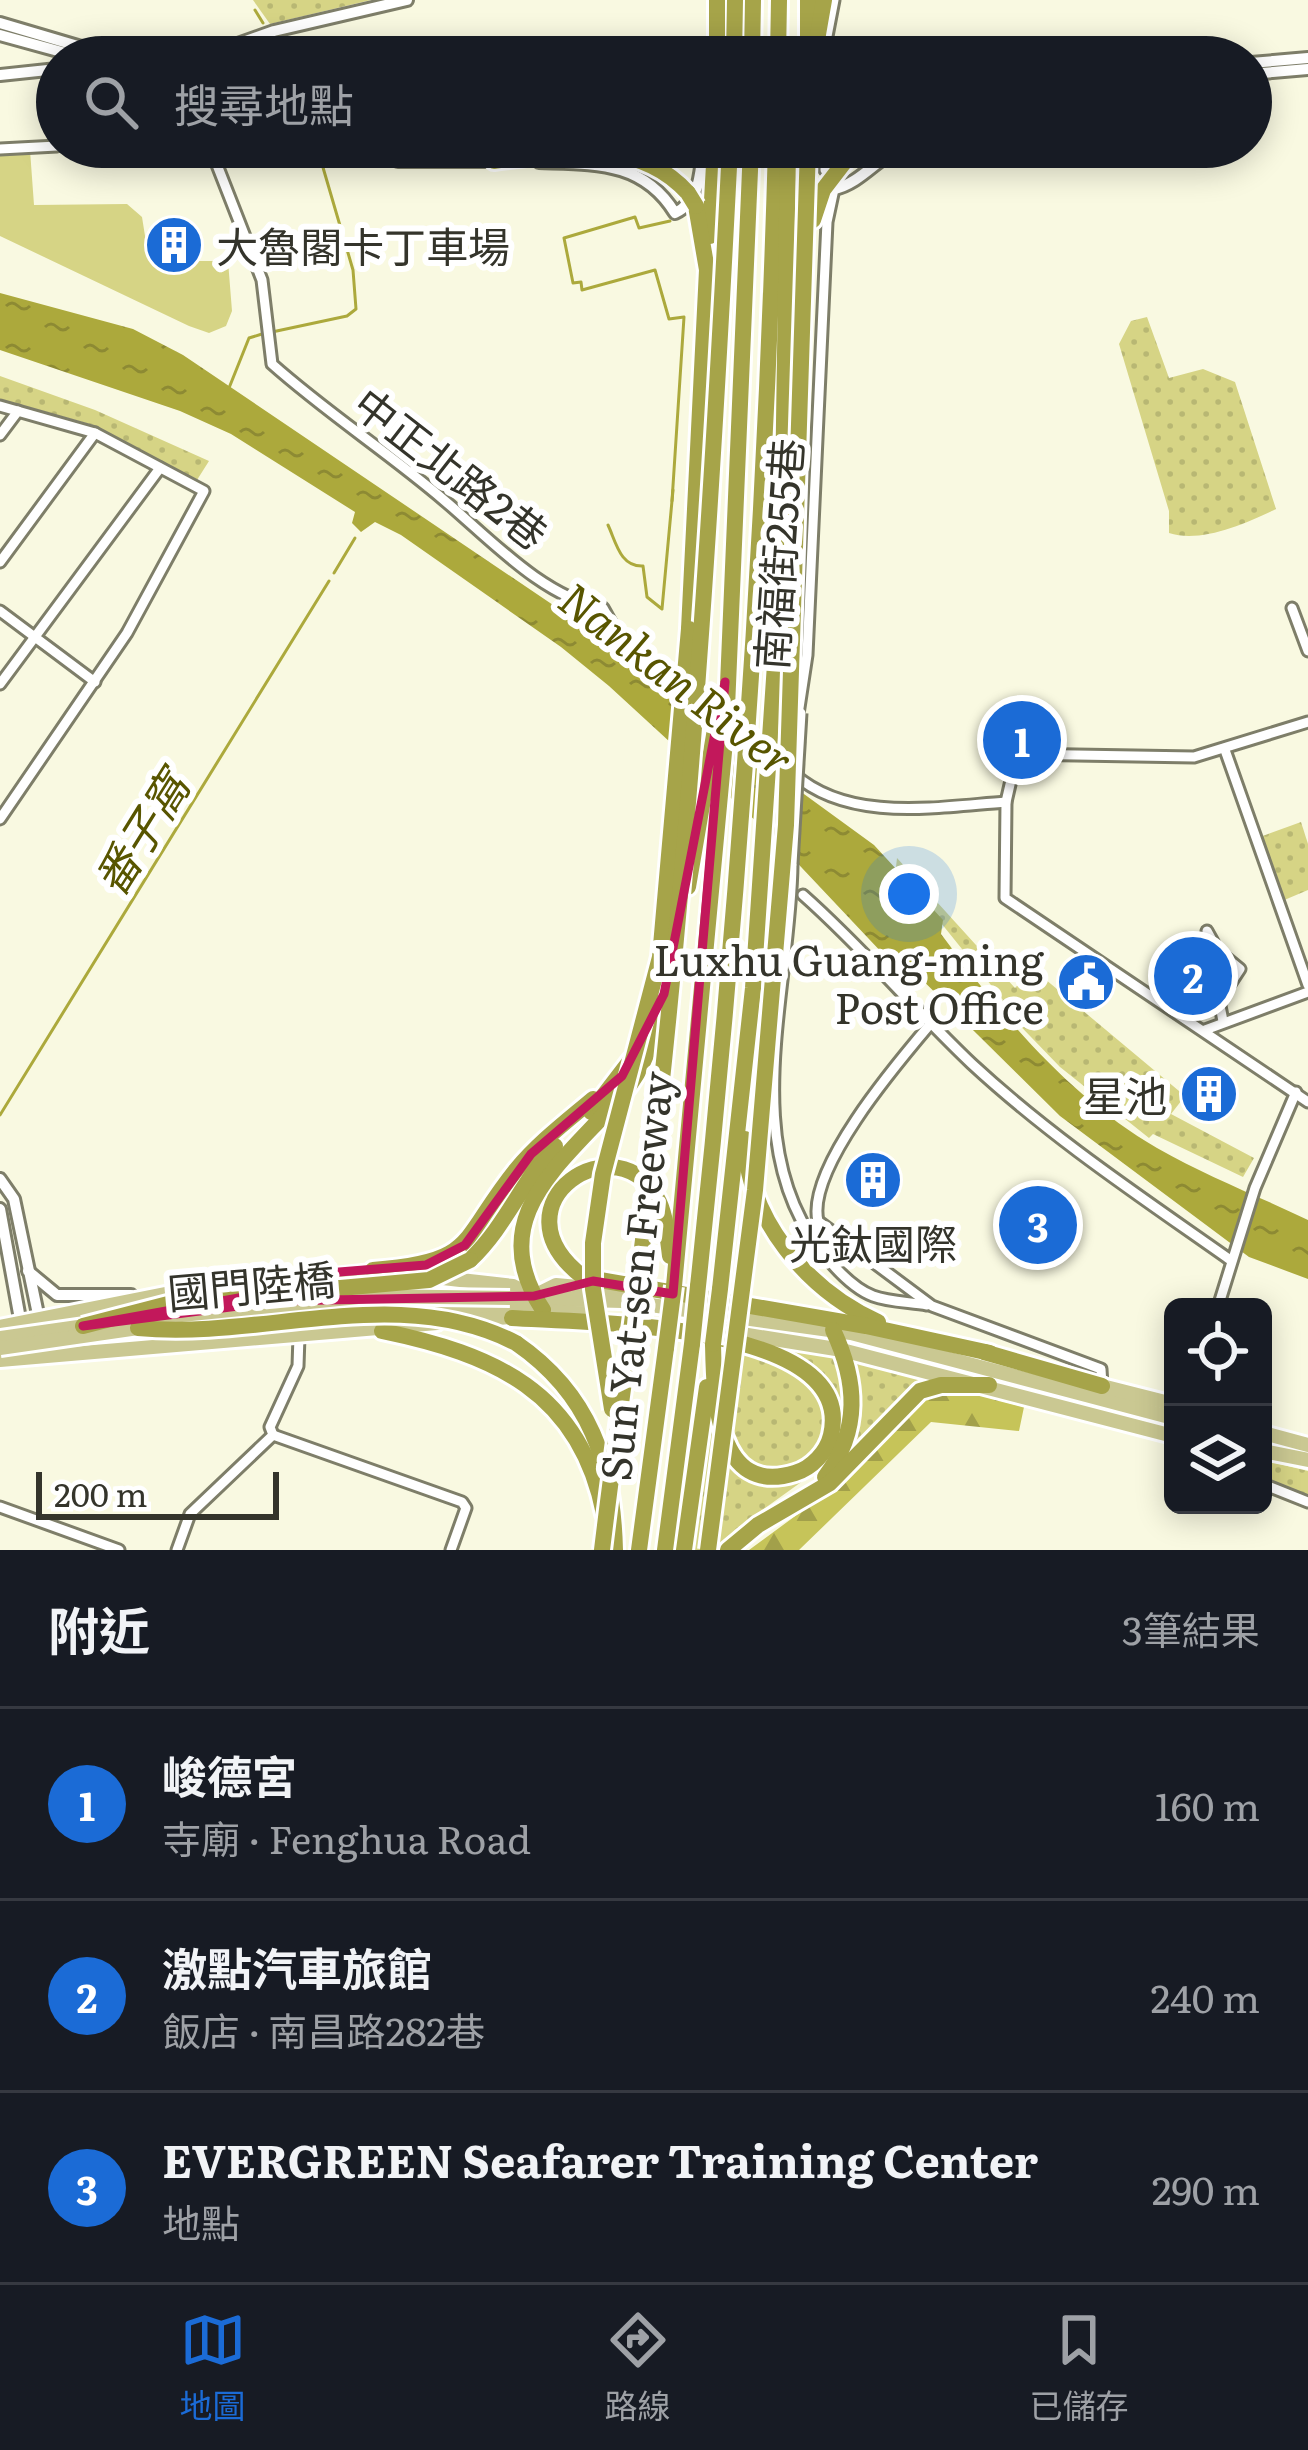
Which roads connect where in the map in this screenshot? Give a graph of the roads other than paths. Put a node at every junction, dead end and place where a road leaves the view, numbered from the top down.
1 (407, 0) edge
2 (716, 0) edge
3 (735, 0) edge
4 (753, 0) edge
5 (779, 0) edge
6 (808, 0) edge
7 (824, 0) edge
8 (833, 0) edge
9 (0, 23) edge
10 (0, 35) edge
11 (44, 36) edge
12 (262, 36) edge
13 (715, 36) edge
14 (734, 36) edge
15 (752, 36) edge
16 (779, 36) edge
17 (810, 36) edge
18 (816, 36) edge
19 (827, 36) edge
20 (36, 45) edge
21 (1308, 58) edge
22 (1272, 61) edge
23 (1308, 69) edge
24 (36, 71) edge
25 (1272, 72) edge
26 (0, 75) edge
27 (36, 147) edge
28 (0, 149) edge
29 (219, 168) edge
30 (617, 168) edge
31 (657, 168) edge
32 (700, 168) edge
33 (714, 168) edge
34 (729, 168) edge
35 (750, 168) edge
36 (775, 168) edge
37 (788, 168) edge
38 (810, 168) edge
39 (812, 168) edge
40 (840, 168) edge
41 (868, 168) edge
42 (834, 189) joint
43 (813, 220) junction
44 (707, 270) junction
45 (0, 406) edge
46 (18, 411) junction
47 (95, 434) junction
48 (0, 435) edge
49 (160, 468) junction
50 (0, 562) edge
51 (1292, 608) dead end
52 (0, 611) edge
53 (35, 637) junction
54 (1308, 651) edge
55 (807, 655) junction
56 (666, 681) dead end
57 (95, 682) junction
58 (0, 684) edge
59 (1308, 722) edge
60 (720, 726) junction
61 (1226, 750) junction
62 (772, 764) junction
63 (1006, 802) junction
64 (1, 816) edge
65 (802, 895) dead end
66 (1207, 931) dead end
67 (666, 985) junction
68 (1308, 989) edge
69 (1223, 1021) junction
70 (932, 1022) junction
71 (1205, 1030) junction
72 (622, 1076) junction
73 (744, 1078) junction
74 (1296, 1093) junction
75 (1308, 1102) edge
76 (0, 1178) edge
77 (0, 1209) edge
78 (1232, 1253) junction
79 (28, 1270) junction
80 (373, 1270) junction
81 (674, 1286) junction
82 (170, 1293) junction
83 (692, 1298) junction
84 (1220, 1298) edge
85 (539, 1303) junction
86 (932, 1306) junction
87 (511, 1309) junction
88 (38, 1318) junction
89 (20, 1323) junction
90 (83, 1326) junction
91 (0, 1327) edge
92 (138, 1328) junction
93 (832, 1330) junction
94 (382, 1331) junction
95 (299, 1336) junction
96 (0, 1338) edge
97 (712, 1344) junction
98 (0, 1348) edge
99 (842, 1350) junction
100 (990, 1354) junction
101 (29, 1355) junction
102 (0, 1360) edge
103 (989, 1385) junction
104 (1102, 1386) junction
105 (1164, 1402) edge
106 (1164, 1412) edge
107 (1164, 1414) edge
108 (1164, 1434) edge
109 (1272, 1435) edge
110 (273, 1436) junction
111 (1308, 1444) edge
112 (1272, 1453) edge
113 (1308, 1460) edge
114 (1272, 1488) edge
115 (1308, 1502) edge
116 (794, 1506) junction
117 (0, 1507) edge
118 (119, 1550) edge
119 (177, 1550) edge
120 (452, 1550) edge
121 (611, 1550) edge
122 (639, 1550) edge
123 (664, 1550) edge
124 (684, 1550) edge
125 (708, 1550) edge
126 (728, 1550) edge

1 - 12 street
2 - 13 highway
3 - 14 highway
4 - 15 highway
5 - 16 highway
6 - 17 highway
7 - 18 highway
8 - 19 street
9 - 11 street
10 - 20 street
21 - 22 street
23 - 25 street
24 - 26 street
27 - 28 street
29 - 56 street, 中正北路2巷
30 - 32 street
31 - 44 highway
33 - 44 highway
34 - 121 highway, bridge
35 - 60 highway
36 - 83 highway, Sun Yat-sen Freeway
37 - 62 highway
38 - 125 highway, bridge
39 - 43 highway
40 - 43 highway
41 - 42 street
42 - 55 street, 南福街255巷
43 - 62 highway
44 - 121 highway, bridge
45 - 46 street
46 - 47 street
46 - 48 street
47 - 49 street
47 - 50 street
49 - 53 street
49 - 57 street
51 - 54 street
52 - 53 street
53 - 57 street
53 - 58 street
55 - 63 street, 南福街255巷
55 - 86 street, bridge
57 - 64 street
59 - 61 street
60 - 67 highway
60 - 81 highway, Sun Yat-sen Freeway
61 - 63 street
61 - 68 street
62 - 73 highway
63 - 71 street
65 - 70 street
66 - 69 street
67 - 72 highway
67 - 85 highway
68 - 69 street
69 - 71 street
70 - 78 street
70 - 86 street
71 - 74 street
72 - 80 highway
72 - 90 highway, bridge
73 - 97 highway, bridge
73 - 100 highway
74 - 75 street
74 - 78 street
76 - 79 street
77 - 89 street
78 - 84 street
79 - 82 street
79 - 88 street
80 - 82 main road
80 - 85 main road
81 - 100 highway
81 - 122 highway, Sun Yat-sen Freeway, bridge
82 - 88 main road
83 - 85 main road
83 - 85 main road
83 - 93 main road
83 - 106 main road
83 - 123 highway, Sun Yat-sen Freeway, bridge
85 - 87 main road
85 - 99 main road
86 - 104 street
87 - 90 main road, 國門陸橋, bridge
87 - 92 main road, 國門陸橋, bridge
87 - 94 main road
87 - 97 highway
88 - 89 main road
89 - 91 main road
89 - 101 street
90 - 96 main road, 國門陸橋, bridge
92 - 98 main road, 國門陸橋, bridge
92 - 121 highway, bridge
93 - 99 highway
93 - 107 main road
94 - 95 main road
94 - 121 highway
95 - 101 main road
95 - 110 street
97 - 124 highway
99 - 103 main road
99 - 116 highway
100 - 104 highway
101 - 102 main road
103 - 108 main road
103 - 116 highway
104 - 105 main road
109 - 111 main road
110 - 119 street
110 - 120 street
112 - 113 main road
114 - 115 street
116 - 126 highway
117 - 118 street

